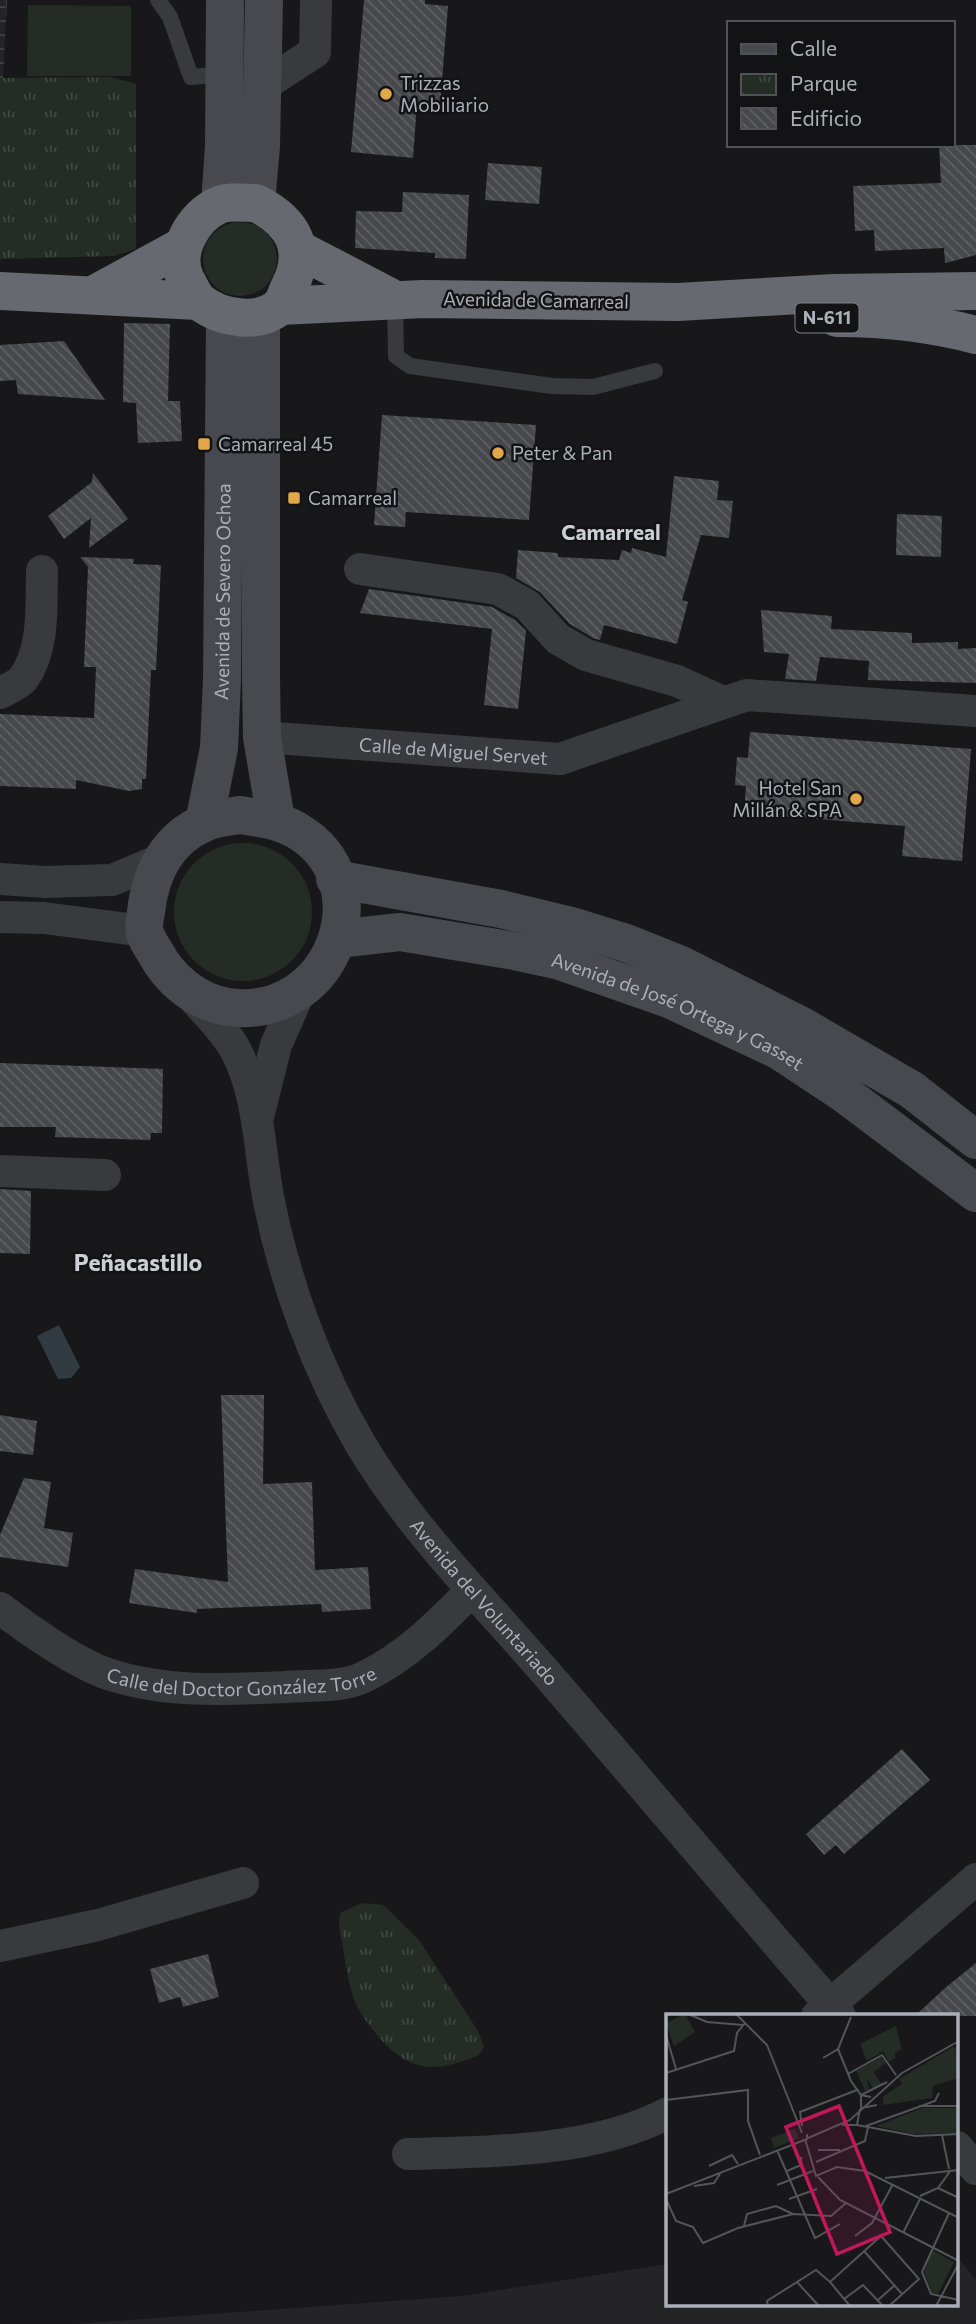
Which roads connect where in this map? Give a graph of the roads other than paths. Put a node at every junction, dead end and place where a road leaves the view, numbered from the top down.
1 (158, 0) edge
2 (175, 0) edge
3 (316, 0) edge
4 (225, 7) edge
5 (264, 7) edge
6 (170, 17) junction
7 (225, 74) junction
8 (264, 85) junction
9 (238, 204) junction
10 (183, 246) junction
11 (298, 249) junction
12 (0, 291) edge
13 (976, 291) edge
14 (95, 293) junction
15 (395, 300) junction
16 (678, 302) junction
17 (241, 310) junction
18 (976, 335) edge
19 (655, 371) dead end
20 (360, 569) dead end
21 (42, 571) dead end
22 (0, 693) edge
23 (721, 701) junction
24 (976, 710) edge
25 (262, 737) junction
26 (276, 820) junction
27 (204, 823) junction
28 (160, 860) junction
29 (0, 879) edge
30 (335, 879) junction
31 (0, 917) edge
32 (144, 931) junction
33 (337, 939) junction
34 (300, 992) junction
35 (189, 993) junction
36 (258, 1119) junction
37 (976, 1140) edge
38 (0, 1171) edge
39 (105, 1175) dead end
40 (976, 1193) edge
41 (472, 1590) junction
42 (0, 1608) edge
43 (976, 1879) edge
44 (243, 1883) dead end
45 (0, 1946) edge
46 (829, 2012) edge
47 (666, 2114) edge
48 (958, 2148) edge
49 (408, 2154) dead end
50 (976, 2169) edge

1 - 6 lane
2 - 6 lane
3 - 8 street
4 - 7 main road
5 - 8 main road
6 - 7 lane
7 - 9 main road
8 - 9 main road
9 - 10 highway
9 - 11 highway
10 - 14 highway, N-611
10 - 17 highway
11 - 15 highway, Avenida de Camarreal / N-611
11 - 17 highway
12 - 14 highway, N-611
13 - 16 highway, N-611
14 - 17 highway, Avenida de Camarreal / N-611
15 - 16 highway, Avenida de Camarreal / N-611
15 - 17 highway, Avenida de Camarreal / N-611
15 - 19 lane
16 - 18 highway, N-611
17 - 25 main road, Avenida de Severo Ochoa
17 - 27 main road, Avenida de Severo Ochoa
20 - 23 street
21 - 22 street
23 - 24 street, Calle de Miguel Servet
23 - 25 street, Calle de Miguel Servet
25 - 26 main road, Avenida de Severo Ochoa
26 - 27 main road
26 - 30 main road
27 - 28 main road
28 - 29 street
28 - 32 main road
30 - 33 main road
30 - 37 main road, Avenida de José Ortega y Gasset
31 - 32 street
32 - 35 main road
33 - 34 main road
33 - 40 main road, Avenida de José Ortega y Gasset
34 - 35 main road
34 - 36 street, Avenida del Voluntariado
35 - 36 street, Avenida del Voluntariado
36 - 41 street, Avenida del Voluntariado
38 - 39 street
41 - 42 street, Calle del Doctor González Torre
41 - 46 street, Avenida del Voluntariado
43 - 46 street
44 - 45 street
47 - 49 street
48 - 50 street

